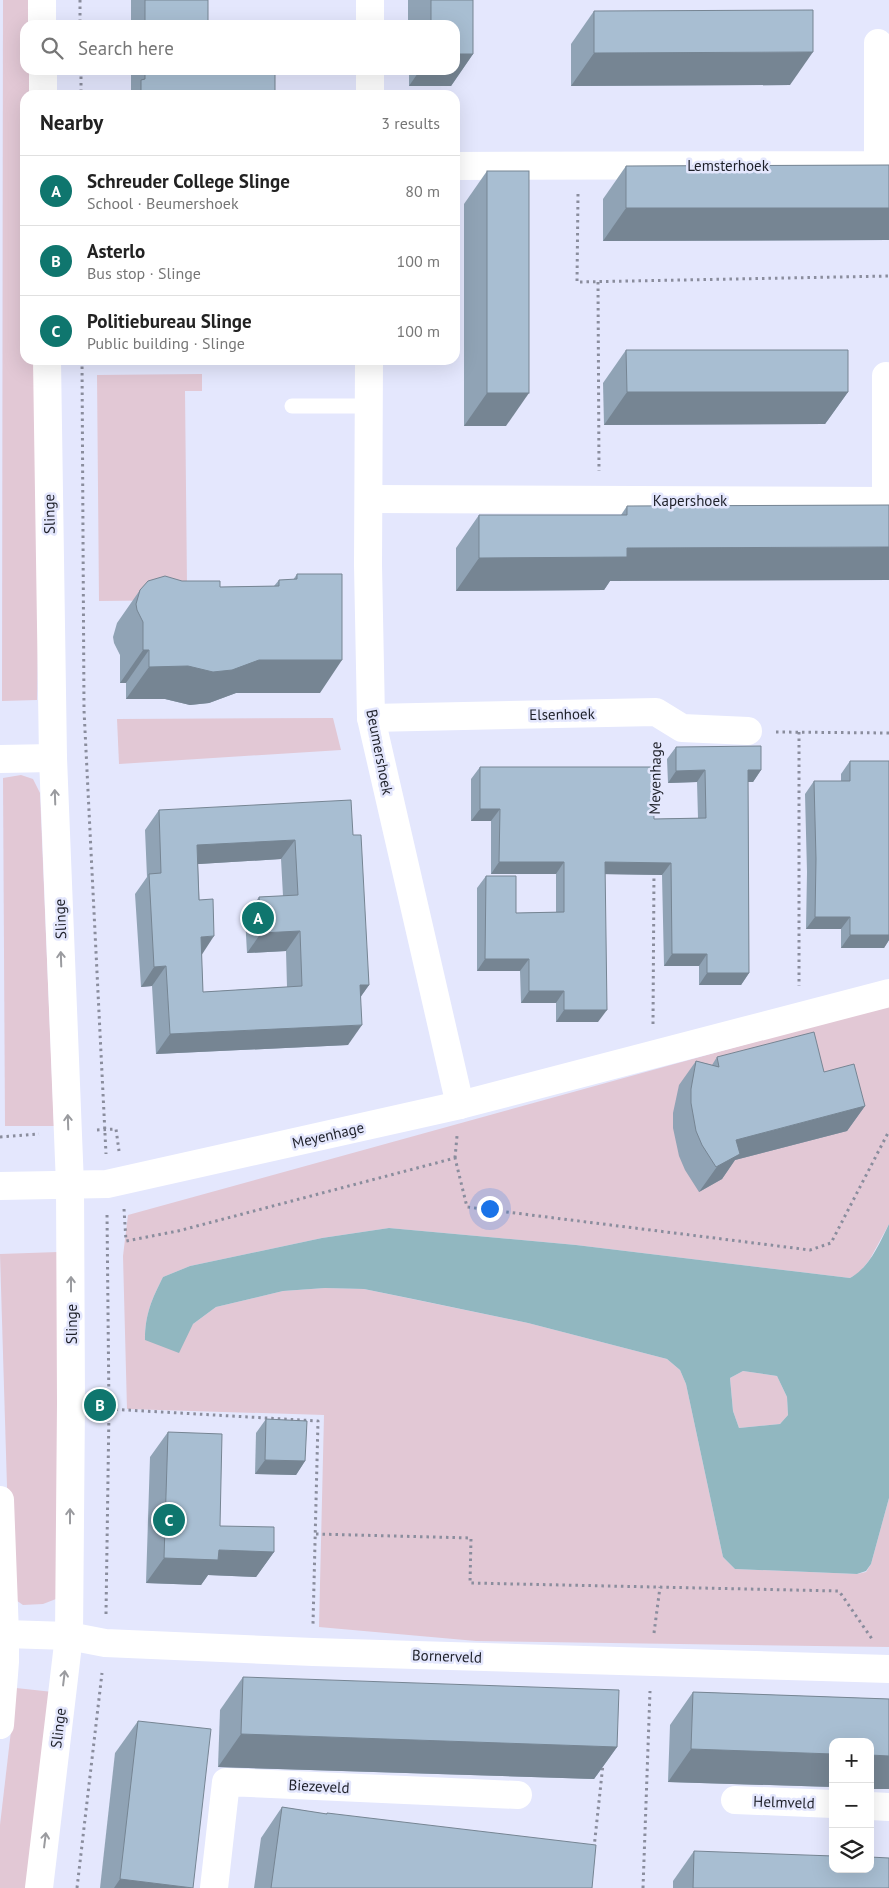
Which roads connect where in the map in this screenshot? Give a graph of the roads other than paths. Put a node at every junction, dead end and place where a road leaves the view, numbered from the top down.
1 (42, 0) edge
2 (370, 0) edge
3 (42, 20) edge
4 (370, 20) edge
5 (878, 43) dead end
6 (43, 75) edge
7 (370, 75) edge
8 (43, 90) edge
9 (370, 90) edge
10 (460, 166) edge
11 (47, 365) edge
12 (369, 365) edge
13 (886, 376) dead end
14 (292, 406) dead end
15 (369, 406) junction
16 (368, 499) junction
17 (371, 718) junction
18 (748, 731) road end
19 (53, 758) junction
20 (0, 759) edge
21 (889, 993) edge
22 (460, 1105) junction
23 (70, 1185) junction
24 (0, 1186) edge
25 (0, 1500) edge
26 (5, 1634) junction
27 (69, 1636) junction
28 (3, 1661) edge
29 (889, 1669) edge
30 (0, 1725) edge
31 (518, 1795) dead end
32 (735, 1800) dead end
33 (829, 1804) edge
34 (874, 1806) edge
35 (889, 1807) edge
36 (39, 1888) edge
37 (214, 1888) edge

1 - 3 street
2 - 4 street
5 - 10 street, Lemsterhoek
6 - 8 street
7 - 9 street
11 - 19 street, Slinge
12 - 15 street, Beumershoek
13 - 16 street, Kapershoek
14 - 15 lane
15 - 16 street, Beumershoek
16 - 17 street, Beumershoek
17 - 18 street, Elsenhoek
17 - 22 street, Beumershoek
19 - 20 street
23 -> 19 street, Slinge
21 - 22 street, Meyenhage
22 - 23 street, Meyenhage
23 - 24 street, Meyenhage
27 -> 23 street, Slinge
25 - 26 street
26 - 27 street, Bornerveld
26 - 28 street
27 - 29 street, Bornerveld
36 -> 27 street, Slinge
28 - 30 street
31 - 37 street, Biezeveld
32 - 33 street, Helmveld
34 - 35 street

